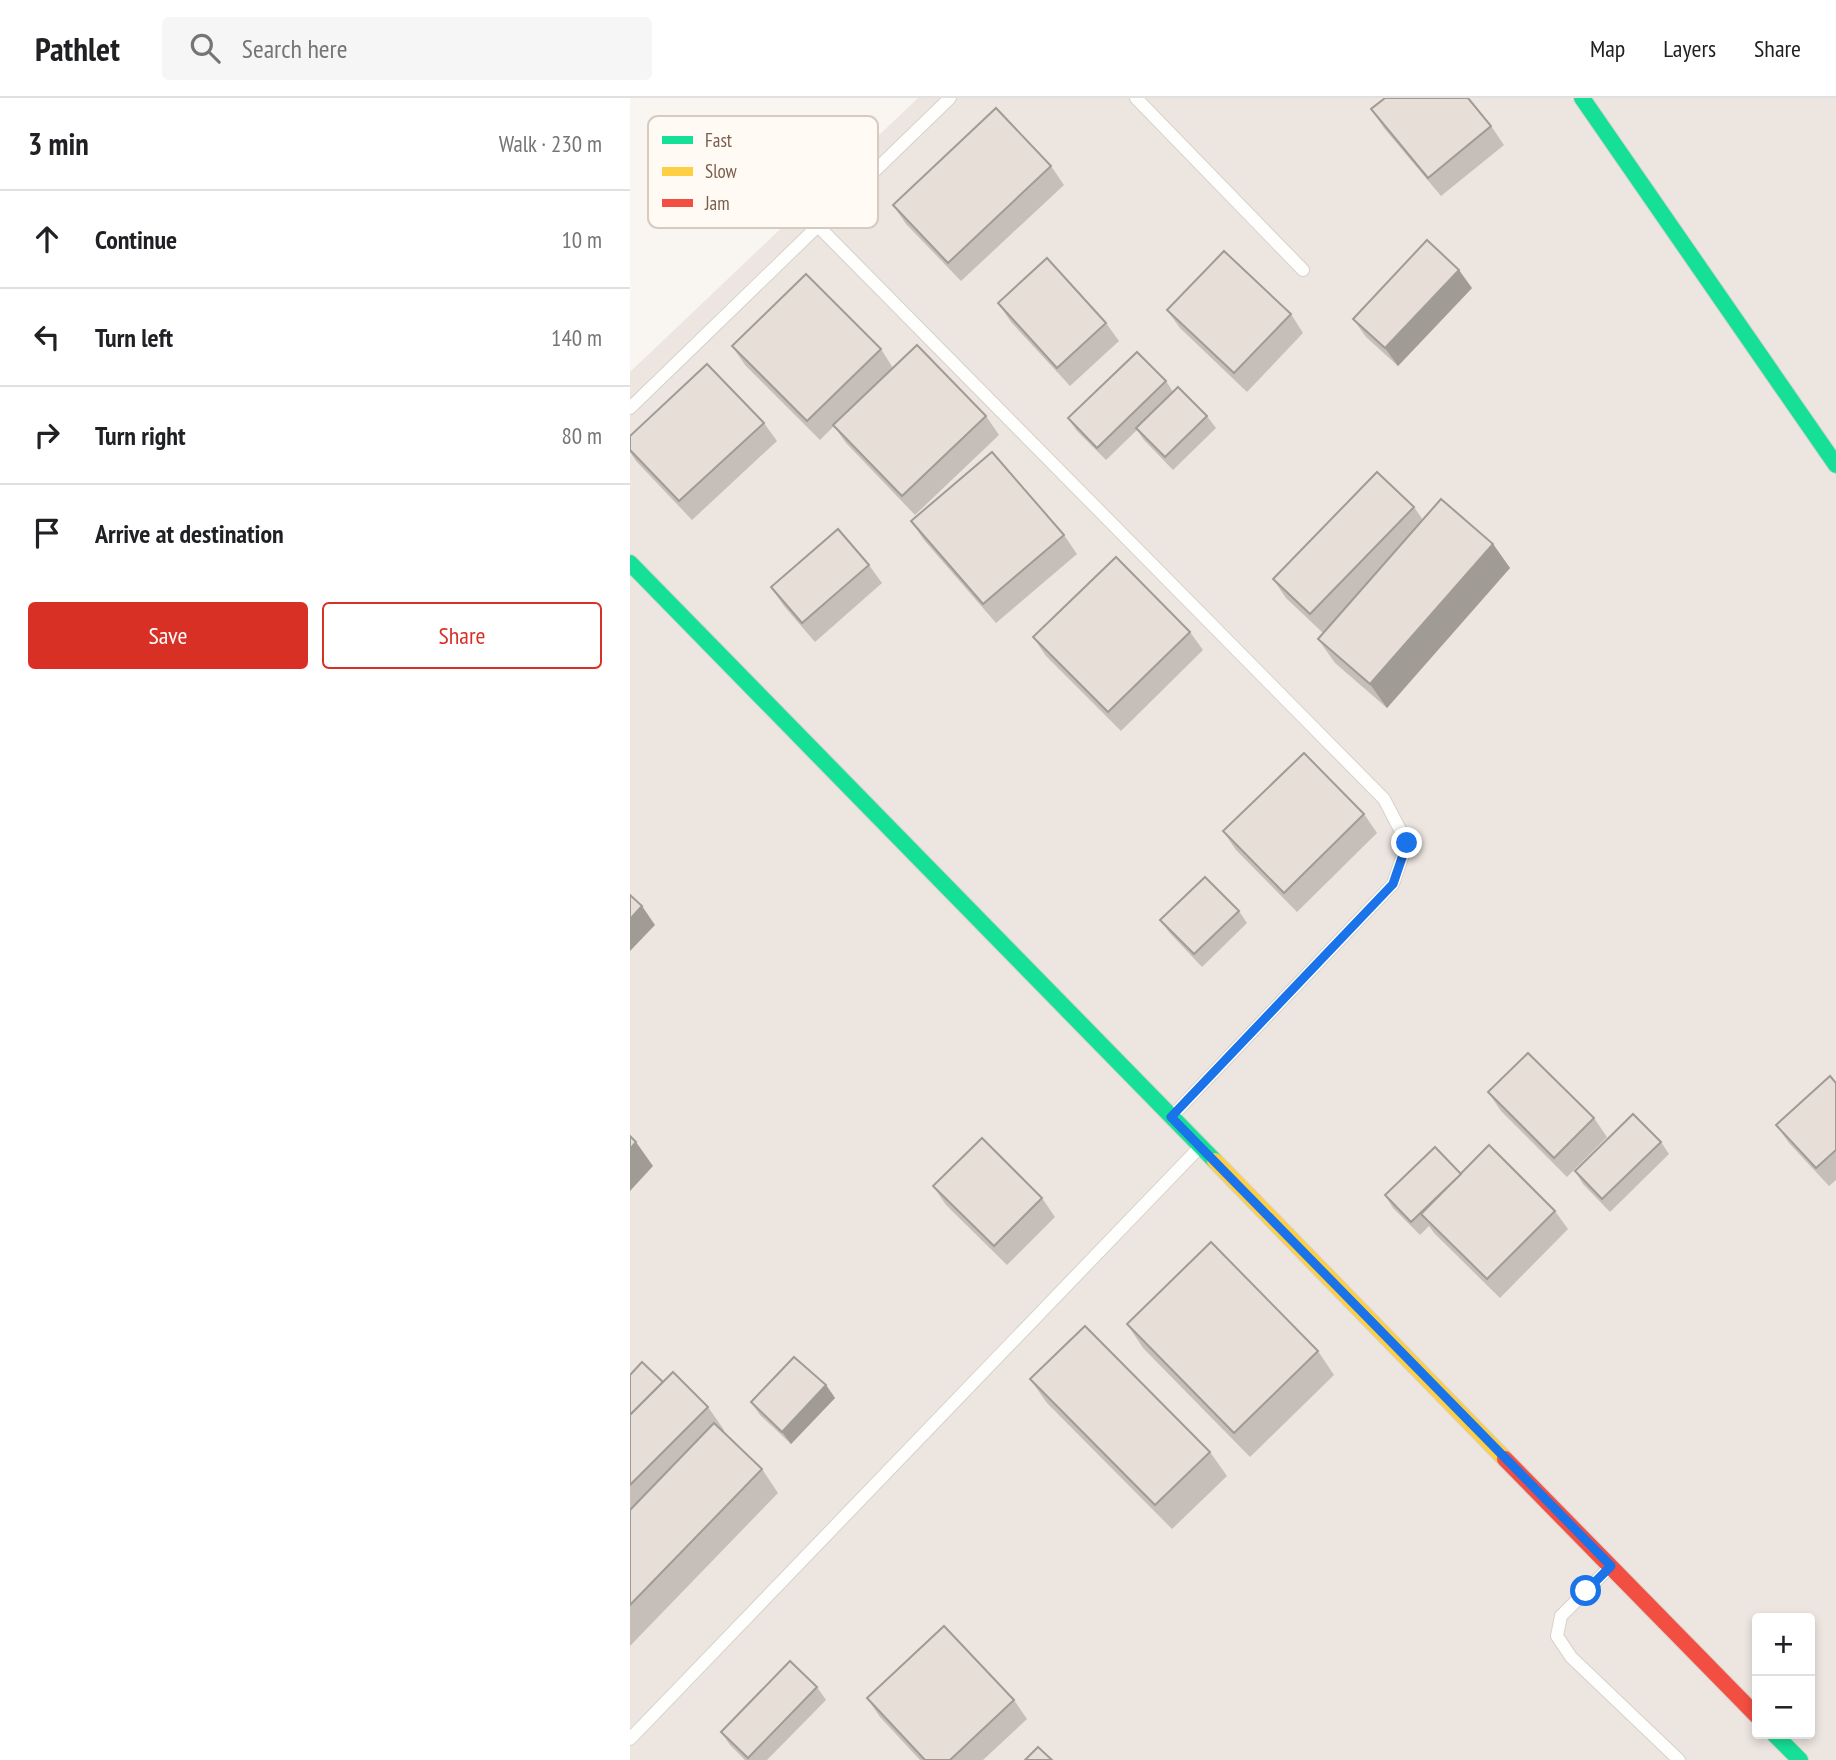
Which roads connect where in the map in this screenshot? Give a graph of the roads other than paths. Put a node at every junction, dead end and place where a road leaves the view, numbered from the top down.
1 (950, 98) edge
2 (1136, 98) edge
3 (1582, 98) edge
4 (878, 168) edge
5 (816, 228) edge
6 (820, 228) edge
7 (1303, 270) dead end
8 (630, 408) edge
9 (1836, 465) edge
10 (630, 563) edge
11 (1171, 1117) junction
12 (1200, 1146) junction
13 (1611, 1566) junction
14 (1752, 1711) edge
15 (630, 1739) edge
16 (1779, 1739) edge
17 (1679, 1760) edge
18 (1800, 1760) edge

1 - 4 lane
2 - 7 lane
3 - 9 street
5 - 8 lane
6 - 11 lane
10 - 11 street
11 - 12 street
12 - 13 street
12 - 15 lane
13 - 14 street
13 - 17 lane
16 - 18 street

